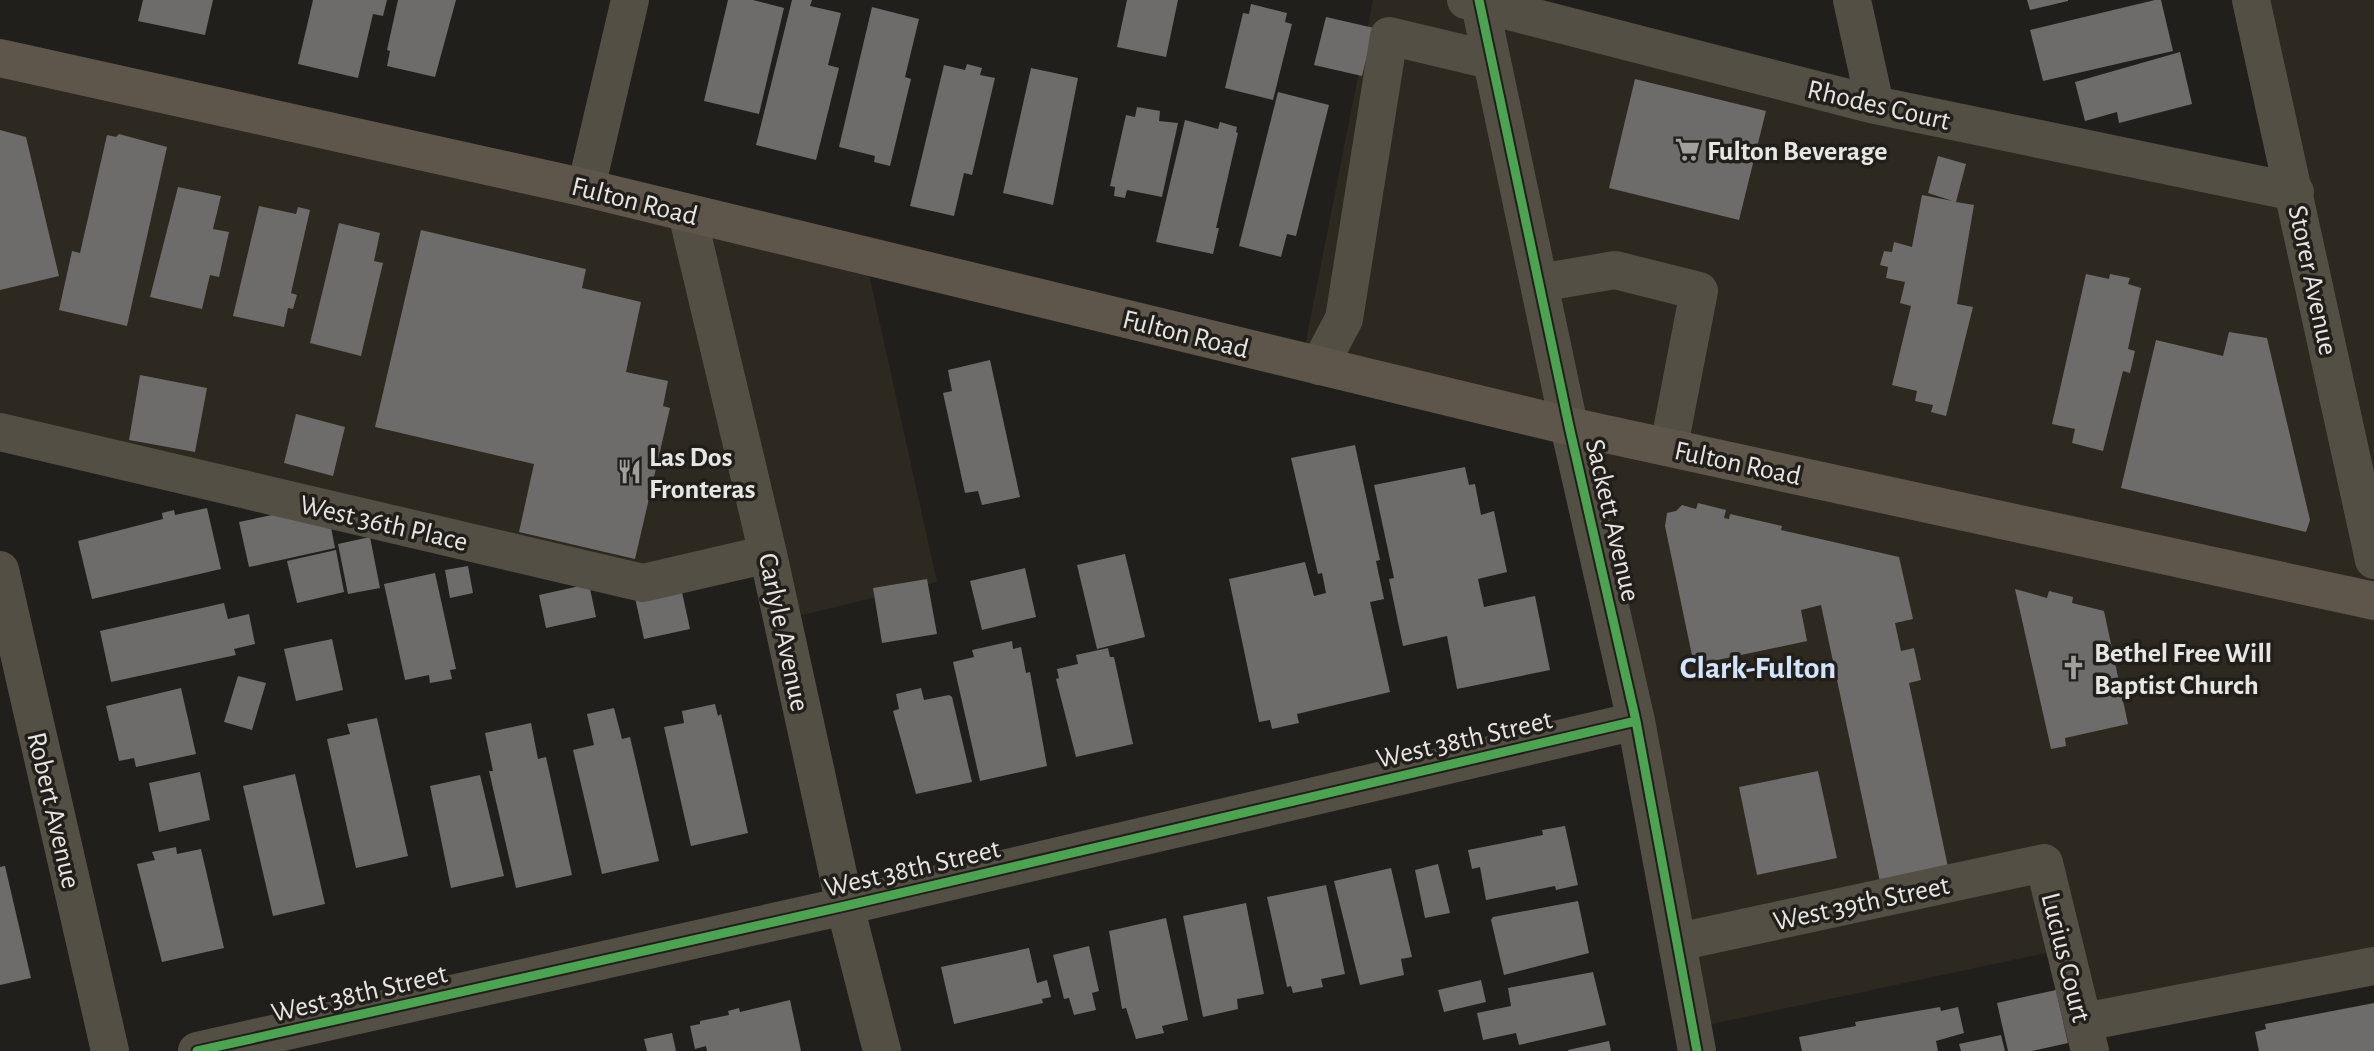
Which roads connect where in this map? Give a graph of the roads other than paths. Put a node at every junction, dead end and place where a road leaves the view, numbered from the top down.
1 (630, 0) edge
2 (1852, 0) edge
3 (2251, 0) edge
4 (1474, 1) edge
5 (0, 58) edge
6 (1490, 60) junction
7 (1875, 105) junction
8 (586, 188) junction
9 (2295, 192) junction
10 (687, 212) junction
11 (1539, 283) junction
12 (1319, 366) junction
13 (1569, 426) junction
14 (0, 432) edge
15 (1669, 446) junction
16 (768, 554) junction
17 (2374, 560) edge
18 (0, 570) edge
19 (2374, 601) edge
20 (14, 692) edge
21 (1636, 721) junction
22 (2044, 863) joint
23 (845, 906) junction
24 (1678, 942) junction
25 (2374, 966) edge
26 (2087, 1036) edge
27 (110, 1051) edge
28 (197, 1051) edge
29 (882, 1051) edge
30 (1697, 1051) edge

1 - 8 street
2 - 7 street
3 - 9 street, Storer Avenue
4 - 6 street, Sackett Avenue
4 - 7 street, Rhodes Court
5 - 8 main road, Fulton Road
6 - 11 street, Sackett Avenue
6 - 12 street
7 - 9 street, Rhodes Court
8 - 10 main road, Fulton Road
9 - 17 street, Storer Avenue
10 - 12 main road, Fulton Road
10 - 16 street, Carlyle Avenue
11 - 13 street, Sackett Avenue
11 - 15 street
12 - 13 main road, Fulton Road
13 - 15 main road, Fulton Road
13 - 21 street, Sackett Avenue
14 - 16 street, West 36th Place
15 - 19 main road, Fulton Road
16 - 23 street, Carlyle Avenue
18 - 20 street, Robert Avenue
20 - 27 street, Robert Avenue
21 - 23 street, West 38th Street
21 - 24 street, Sackett Avenue
22 - 24 street, West 39th Street
22 - 26 street, Lucius Court
23 - 28 street, West 38th Street
23 - 29 street, Carlyle Avenue
24 - 30 street, Sackett Avenue
25 - 26 street

